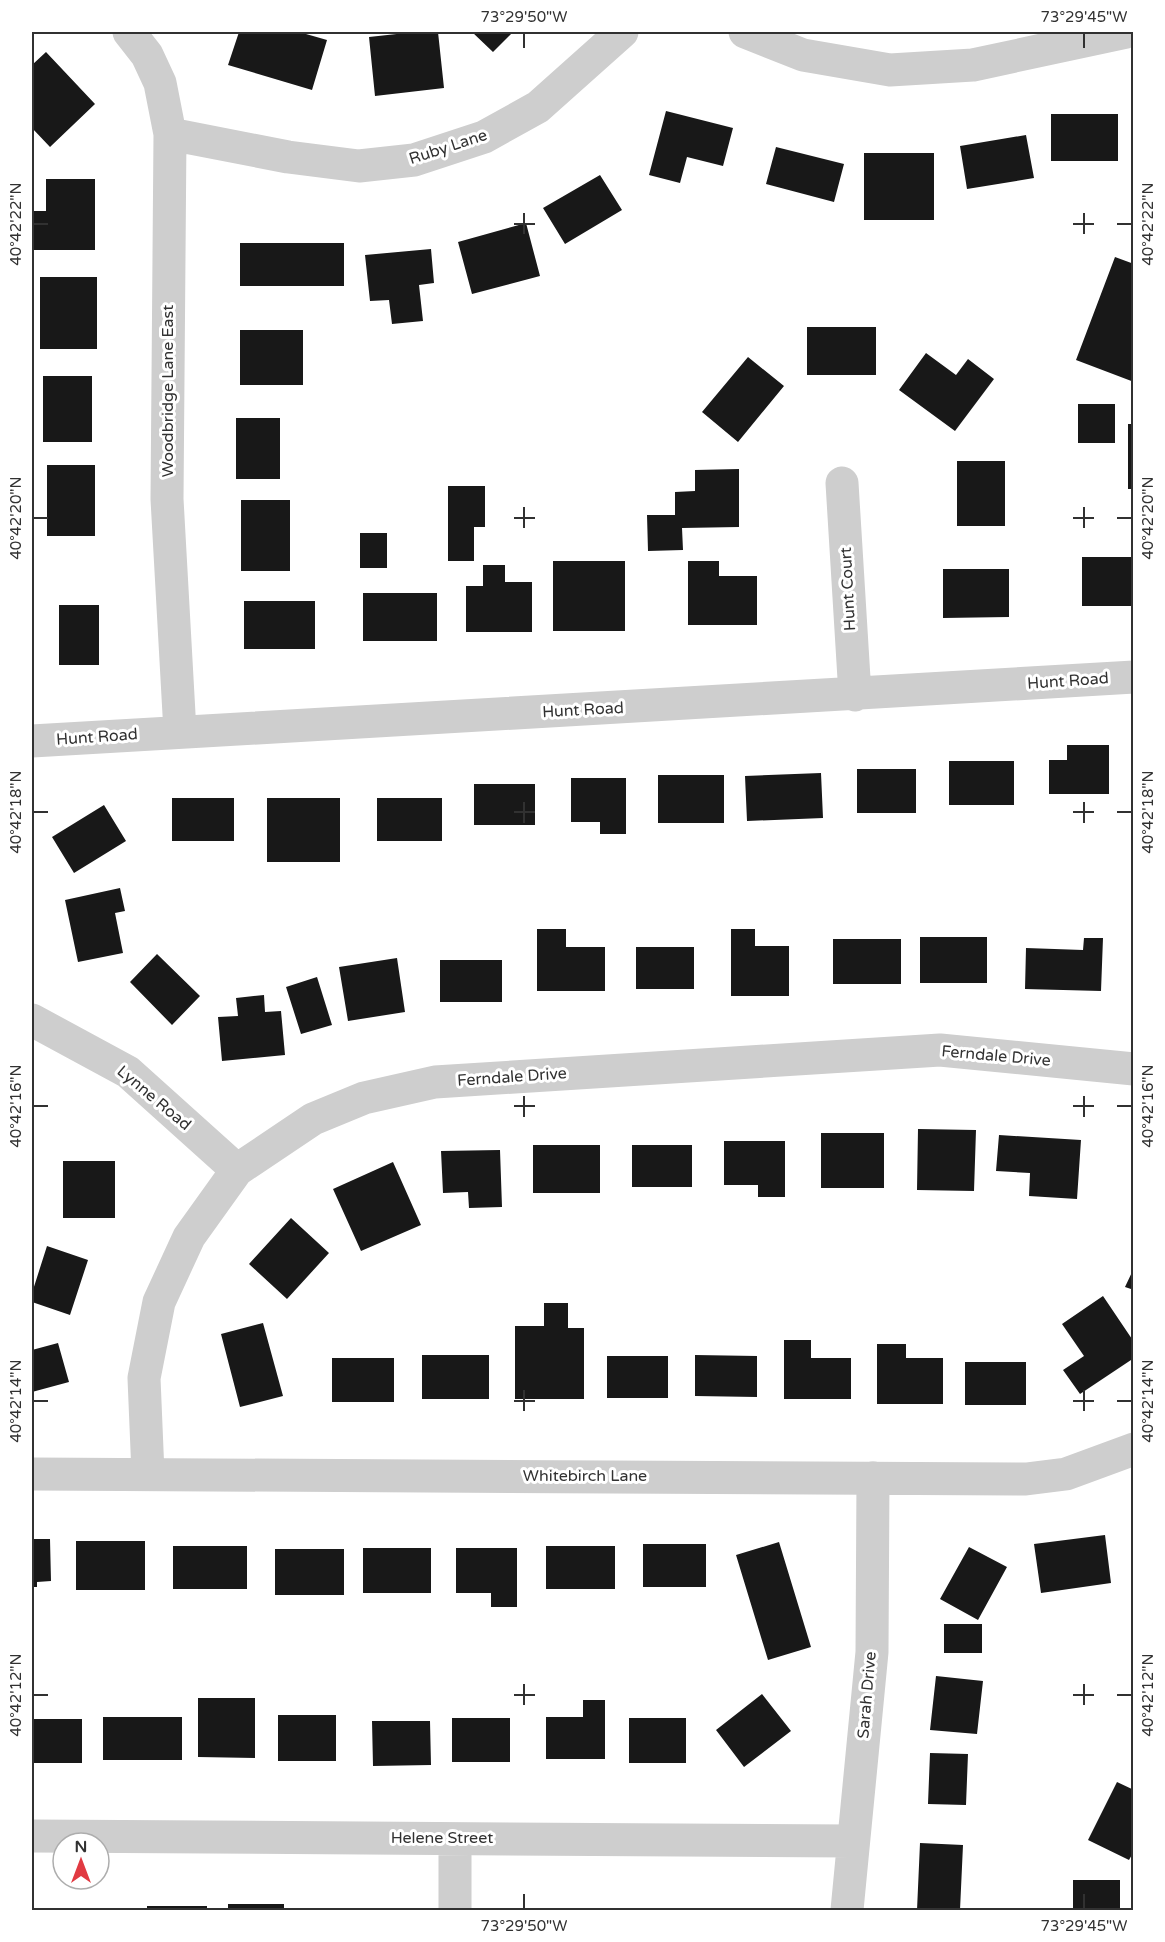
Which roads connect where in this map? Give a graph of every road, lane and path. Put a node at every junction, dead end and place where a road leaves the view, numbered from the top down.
1 (622, 32) edge
2 (745, 32) edge
3 (1126, 32) edge
4 (138, 43) edge
5 (170, 134) junction
6 (842, 483) dead end
7 (1134, 677) edge
8 (855, 695) junction
9 (180, 732) junction
10 (32, 741) edge
11 (32, 1020) edge
12 (1134, 1070) edge
13 (237, 1170) junction
14 (1134, 1449) edge
15 (32, 1474) edge
16 (148, 1474) junction
17 (873, 1478) junction
18 (32, 1836) edge
19 (455, 1839) junction
20 (854, 1841) junction
21 (455, 1911) edge
22 (847, 1911) edge

1 - 5 street, Ruby Lane
2 - 3 street
4 - 5 street, Woodbridge Lane East
5 - 9 street, Woodbridge Lane East
6 - 8 street, Hunt Court
7 - 8 street, Hunt Road
8 - 9 street, Hunt Road
9 - 10 street, Hunt Road
11 - 13 street, Lynne Road
12 - 13 street, Ferndale Drive
13 - 16 street, Ferndale Drive
14 - 17 street, Whitebirch Lane
15 - 16 street, Whitebirch Lane
16 - 17 street, Whitebirch Lane
17 - 20 street, Sarah Drive
18 - 19 street, Helene Street
19 - 20 street, Helene Street
19 - 21 street
20 - 22 street, Sarah Drive

